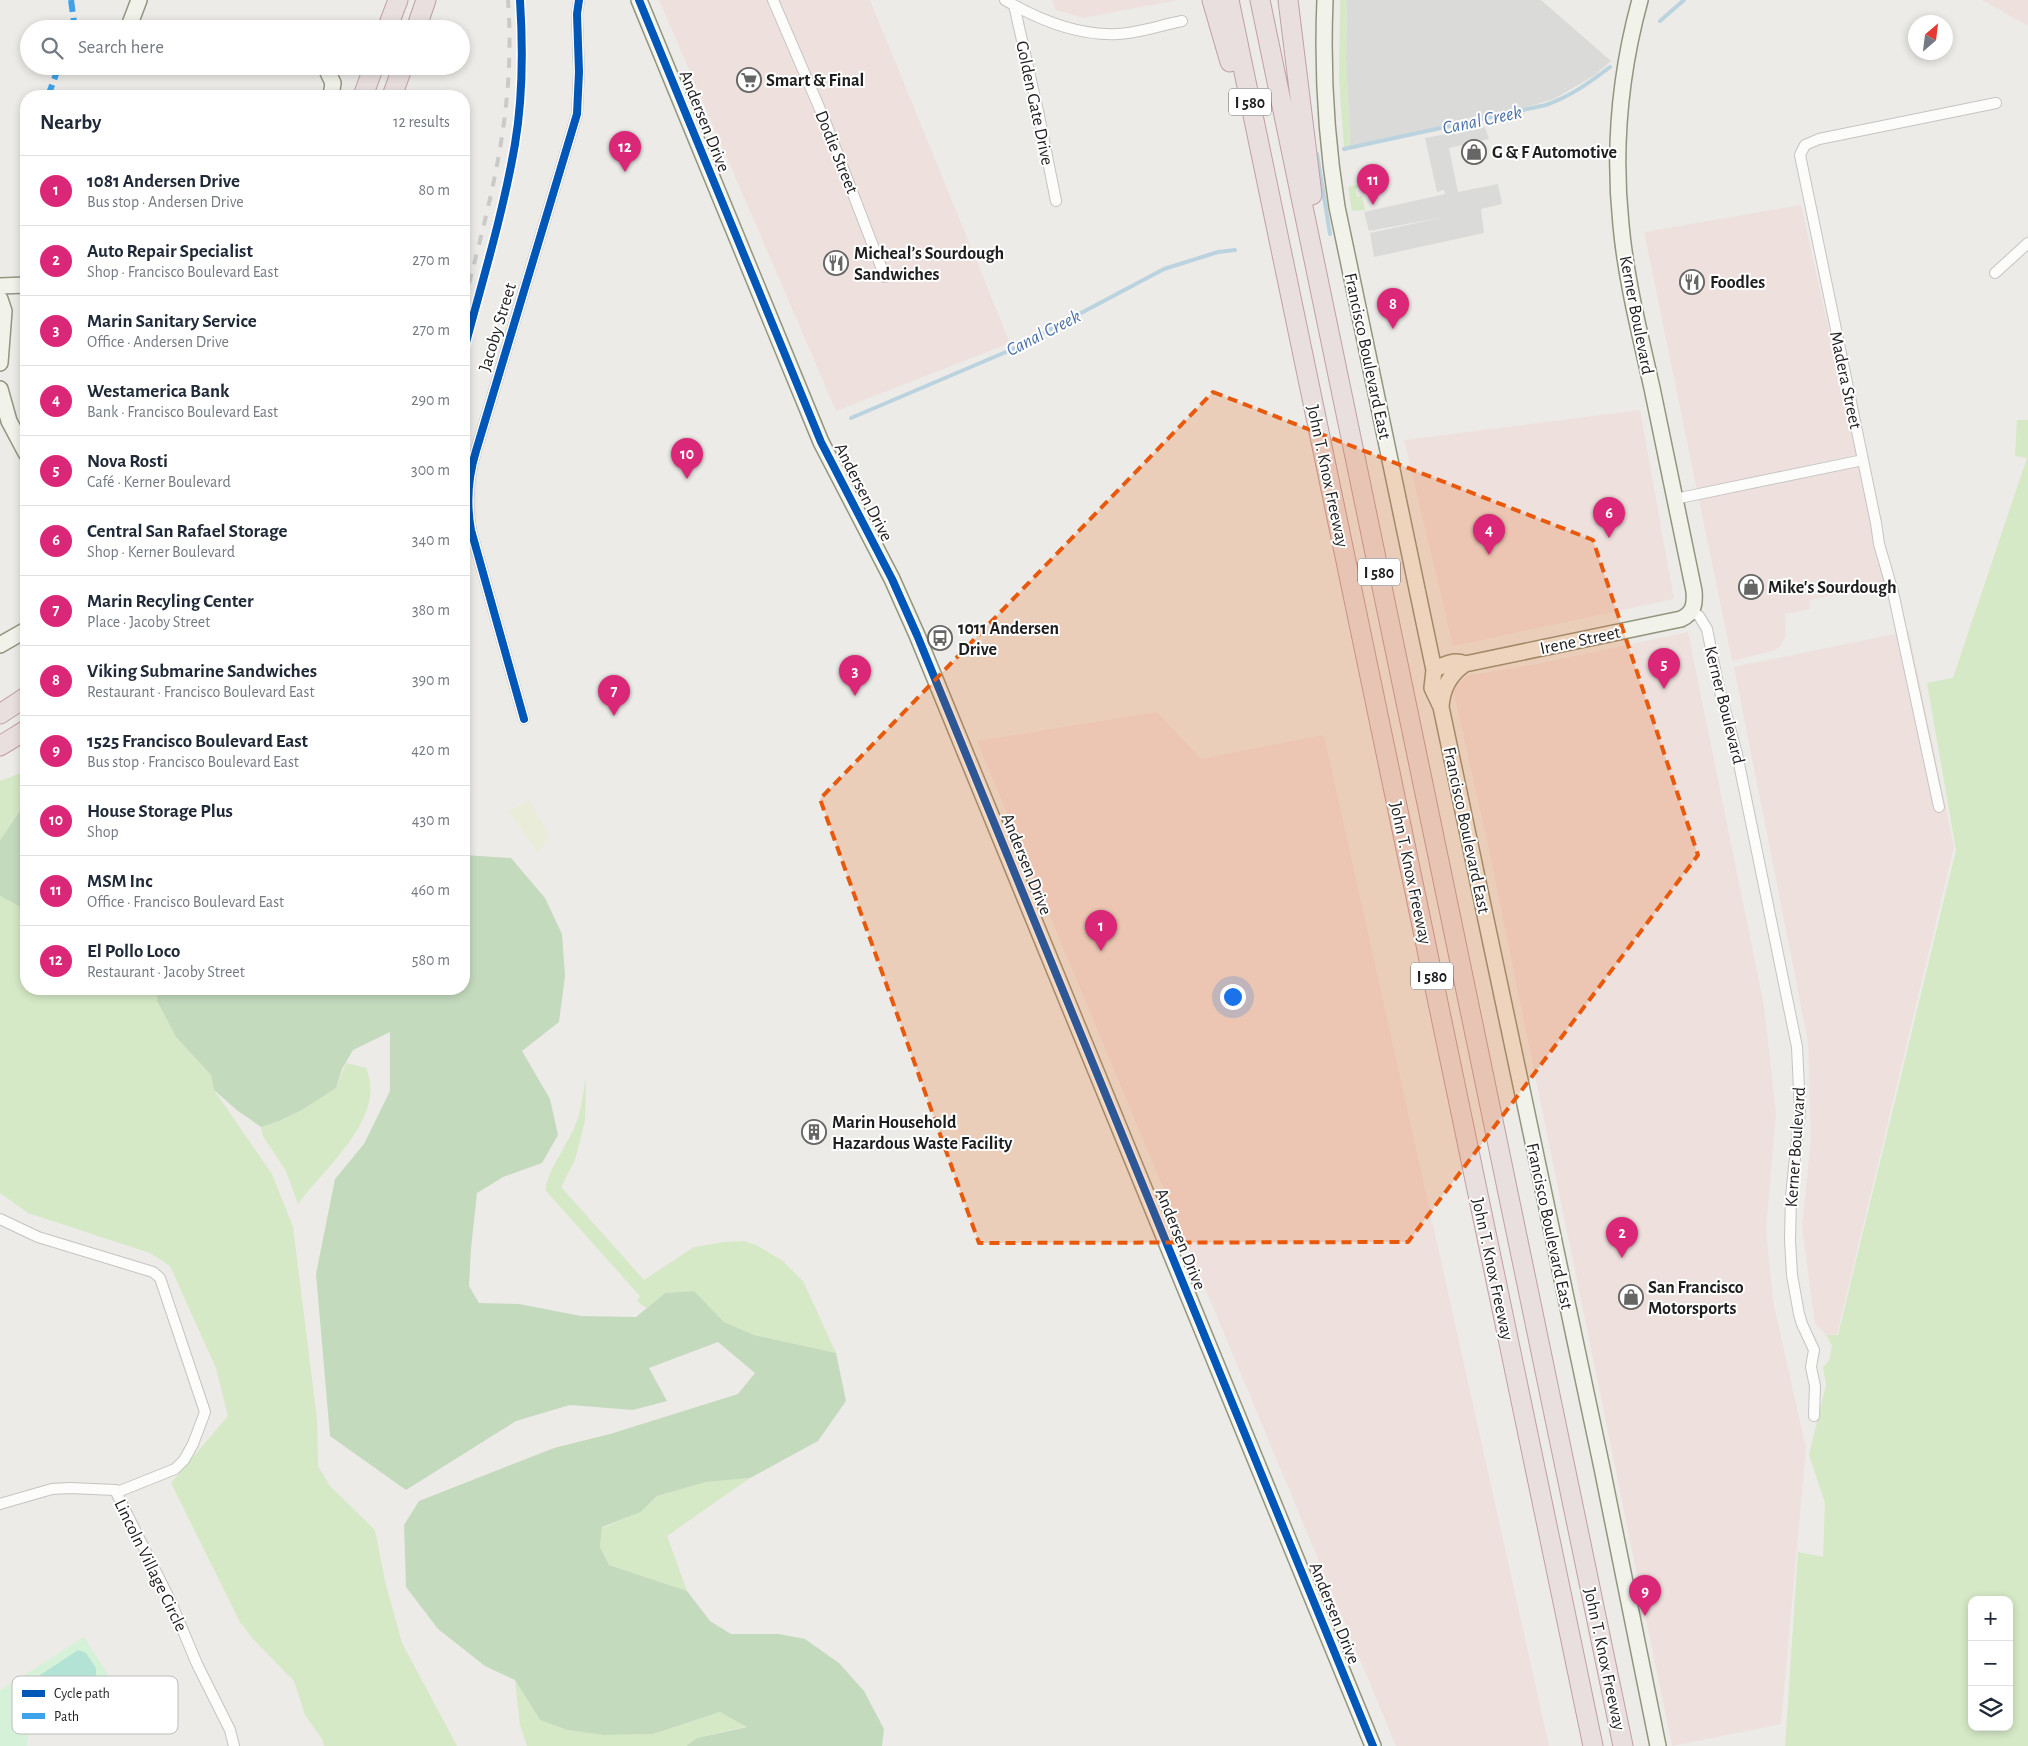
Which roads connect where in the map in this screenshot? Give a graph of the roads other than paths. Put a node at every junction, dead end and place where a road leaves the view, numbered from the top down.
1 (139, 0) edge
2 (398, 0) edge
3 (426, 0) edge
4 (580, 0) edge
5 (639, 0) edge
6 (773, 0) edge
7 (1212, 0) edge
8 (1228, 0) edge
9 (1260, 0) edge
10 (1288, 0) edge
11 (1325, 0) edge
12 (1640, 0) edge
13 (1009, 3) edge
14 (131, 20) edge
15 (390, 20) edge
16 (419, 20) edge
17 (1182, 21) dead end
18 (330, 75) edge
19 (371, 75) edge
20 (400, 75) edge
21 (332, 90) edge
22 (365, 90) edge
23 (394, 90) edge
24 (1996, 103) dead end
25 (1056, 201) dead end
26 (1272, 205) junction
27 (2028, 243) edge
28 (1996, 273) dead end
29 (885, 278) dead end
30 (0, 286) edge
31 (20, 286) edge
32 (0, 300) edge
33 (1324, 308) junction
34 (0, 363) edge
35 (0, 389) edge
36 (20, 442) edge
37 (1863, 460) junction
38 (470, 478) edge
39 (1675, 499) junction
40 (470, 513) edge
41 (1692, 611) junction
42 (20, 633) edge
43 (0, 645) edge
44 (1466, 664) junction
45 (1434, 670) junction
46 (20, 701) edge
47 (1441, 707) junction
48 (0, 714) edge
49 (524, 719) dead end
50 (20, 734) edge
51 (0, 746) edge
52 (1939, 807) dead end
53 (0, 1219) edge
54 (1814, 1416) dead end
55 (115, 1490) junction
56 (0, 1504) edge
57 (234, 1746) edge
58 (1373, 1746) edge
59 (1593, 1746) edge
60 (1623, 1746) edge
61 (1658, 1746) edge

1 - 14 street
2 - 15 highway
3 - 16 highway
4 - 38 street, Jacoby Street
5 - 58 street, Andersen Drive
6 - 29 street, Dodie Street
7 - 26 highway
8 - 26 highway, John T. Knox Freeway / I 580
9 - 33 highway
10 - 33 highway
11 - 45 street, Francisco Boulevard East
12 - 39 street, Kerner Boulevard
13 - 17 street
13 - 25 street, Golden Gate Drive
18 - 21 street
19 - 22 highway
20 - 23 highway
24 - 37 street, Madera Street
26 - 59 highway, John T. Knox Freeway / I 580
27 - 28 street
30 - 31 street
32 - 34 street
33 - 60 highway, John T. Knox Freeway / I 580
35 - 36 street
37 - 39 street
37 - 52 street, Madera Street
39 - 41 street, Kerner Boulevard
40 - 49 street, Jacoby Street
41 - 44 street, Irene Street
41 - 54 street, Kerner Boulevard
42 - 43 street
44 - 45 street, Irene Street
44 - 47 street, Francisco Boulevard East
45 - 47 street, Francisco Boulevard East
46 - 48 highway
47 - 61 street, Francisco Boulevard East
50 - 51 highway
53 - 55 street
55 - 56 street, Lincoln Village Circle
55 - 57 street, Lincoln Village Circle

